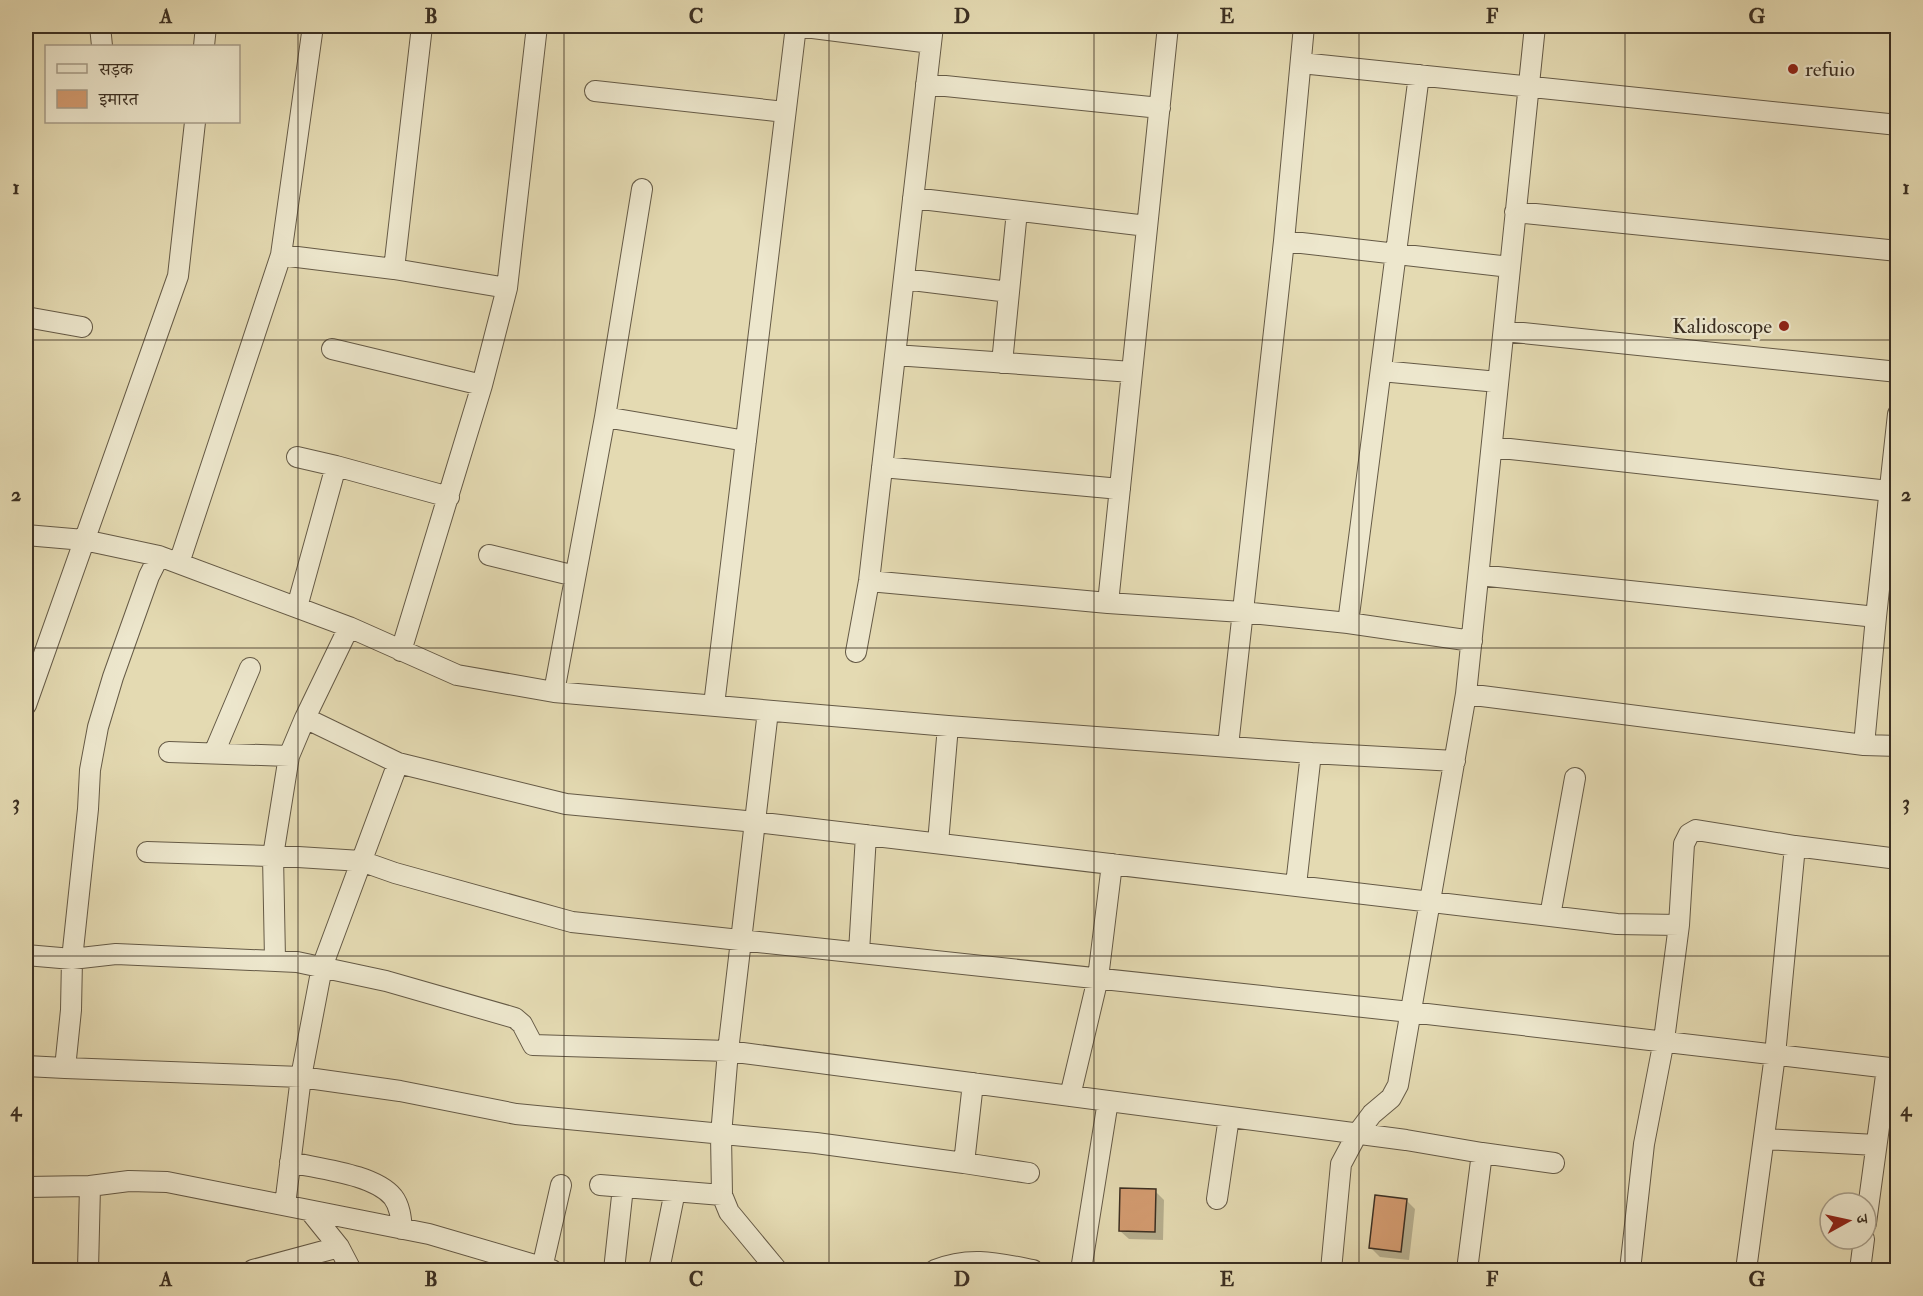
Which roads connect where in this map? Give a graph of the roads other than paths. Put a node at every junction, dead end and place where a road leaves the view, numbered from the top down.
1 (100, 26) edge
2 (206, 26) edge
3 (313, 26) edge
4 (422, 26) edge
5 (537, 26) edge
6 (796, 26) edge
7 (1168, 26) edge
8 (1304, 26) edge
9 (1535, 26) edge
10 (932, 34) edge
11 (102, 45) edge
12 (204, 45) edge
13 (1301, 63) junction
14 (1419, 75) junction
15 (926, 84) junction
16 (1528, 87) junction
17 (596, 91) dead end
18 (1160, 108) junction
19 (785, 112) junction
20 (195, 123) edge
21 (1898, 125) edge
22 (642, 189) dead end
23 (913, 198) junction
24 (1017, 211) junction
25 (1515, 212) junction
26 (1148, 226) junction
27 (1284, 241) junction
28 (1898, 251) edge
29 (1396, 253) junction
30 (281, 255) junction
31 (1510, 267) junction
32 (394, 269) junction
33 (904, 279) junction
34 (507, 288) junction
35 (1009, 292) junction
36 (26, 317) edge
37 (82, 327) dead end
38 (1504, 331) junction
39 (332, 349) dead end
40 (895, 356) junction
41 (1002, 363) junction
42 (1381, 371) junction
43 (1132, 372) junction
44 (1898, 372) edge
45 (1498, 382) junction
46 (482, 385) junction
47 (1898, 414) edge
48 (605, 417) junction
49 (746, 441) junction
50 (1492, 447) junction
51 (297, 457) dead end
52 (336, 466) junction
53 (882, 467) junction
54 (1120, 489) junction
55 (1889, 491) junction
56 (449, 497) junction
57 (26, 535) edge
58 (84, 540) junction
59 (489, 555) dead end
60 (159, 556) junction
61 (179, 563) junction
62 (1479, 575) junction
63 (575, 576) junction
64 (869, 581) junction
65 (1108, 603) junction
66 (297, 608) junction
67 (1242, 612) junction
68 (1876, 617) junction
69 (1348, 623) junction
70 (349, 627) junction
71 (1472, 641) junction
72 (401, 651) junction
73 (856, 652) dead end
74 (250, 668) dead end
75 (554, 692) junction
76 (1466, 694) junction
77 (26, 705) edge
78 (714, 705) junction
79 (768, 711) junction
80 (305, 718) junction
81 (948, 726) junction
82 (1864, 745) junction
83 (1228, 746) junction
84 (1898, 746) edge
85 (169, 752) dead end
86 (214, 753) junction
87 (1311, 753) junction
88 (289, 756) junction
89 (1455, 761) junction
90 (398, 763) junction
91 (1575, 778) dead end
92 (756, 822) junction
93 (866, 835) junction
94 (938, 843) junction
95 (1795, 846) junction
96 (147, 852) dead end
97 (273, 856) junction
98 (1898, 859) edge
99 (361, 861) junction
100 (1112, 864) junction
101 (1296, 885) junction
102 (1430, 901) junction
103 (1550, 916) junction
104 (1679, 925) junction
105 (742, 939) junction
106 (859, 952) junction
107 (26, 955) edge
108 (72, 959) junction
109 (275, 959) junction
110 (322, 967) junction
111 (1098, 978) junction
112 (1410, 1012) junction
113 (1664, 1040) junction
114 (728, 1051) junction
115 (1775, 1055) junction
116 (26, 1066) edge
117 (65, 1068) junction
118 (1892, 1068) edge
119 (301, 1077) junction
120 (973, 1083) junction
121 (1070, 1096) junction
122 (1108, 1101) junction
123 (1228, 1117) junction
124 (1357, 1134) junction
125 (721, 1135) junction
126 (1764, 1139) junction
127 (1876, 1145) junction
128 (1482, 1153) junction
129 (290, 1162) junction
130 (964, 1163) junction
131 (1554, 1163) dead end
132 (1029, 1173) dead end
133 (561, 1185) dead end
134 (600, 1185) dead end
135 (90, 1186) junction
136 (26, 1187) edge
137 (623, 1187) junction
138 (675, 1191) junction
139 (1870, 1191) edge
140 (722, 1196) junction
141 (1217, 1198) dead end
142 (285, 1205) junction
143 (310, 1211) junction
144 (402, 1229) junction
145 (339, 1247) junction
146 (1862, 1251) edge
147 (547, 1269) edge
148 (88, 1270) edge
149 (253, 1270) edge
150 (351, 1270) edge
151 (614, 1270) edge
152 (659, 1270) edge
153 (777, 1270) edge
154 (935, 1270) edge
155 (1033, 1270) edge
156 (1081, 1270) edge
157 (1332, 1270) edge
158 (1467, 1270) edge
159 (1630, 1270) edge
160 (1746, 1270) edge
161 (1860, 1270) edge

1 - 11 street
2 - 12 street
3 - 30 street
4 - 32 street
5 - 34 street
6 - 10 street
6 - 19 street
7 - 18 street
8 - 13 street
9 - 16 street
10 - 15 street
13 - 14 street
13 - 27 street
14 - 16 street
14 - 29 street
15 - 18 street
15 - 23 street
16 - 21 street
16 - 25 street
17 - 19 street
18 - 26 street
19 - 49 street
20 - 58 street
22 - 48 street
23 - 24 street
23 - 33 street
24 - 26 street
24 - 35 street
25 - 28 street
25 - 31 street
26 - 43 street
27 - 29 street
27 - 67 street
29 - 31 street
29 - 42 street
30 - 32 street
30 - 61 street
31 - 38 street
32 - 34 street
33 - 35 street
33 - 40 street
34 - 46 street
35 - 41 street
36 - 37 street
38 - 44 street
38 - 45 street
39 - 46 street
40 - 41 street
40 - 53 street
41 - 43 street
42 - 45 street
42 - 69 street
43 - 54 street
45 - 50 street
46 - 56 street
47 - 55 street
48 - 49 street
48 - 63 street
49 - 78 street
50 - 55 street
50 - 62 street
51 - 52 street
52 - 56 street
52 - 66 street
53 - 54 street
53 - 64 street
54 - 65 street
55 - 68 street
56 - 72 street
57 - 58 street
58 - 60 street
58 - 77 street
59 - 63 street
60 - 61 street
60 - 108 street
61 - 66 street
62 - 68 street
62 - 71 street
63 - 75 street
64 - 65 street
64 - 73 street
65 - 67 street
66 - 70 street
67 - 69 street
67 - 83 street
68 - 82 street
69 - 71 street
70 - 72 street
70 - 80 street
71 - 76 street
72 - 75 street
74 - 86 street
75 - 78 street
76 - 82 street
76 - 89 street
78 - 79 street
79 - 81 street
79 - 92 street
80 - 88 street
80 - 90 street
81 - 83 street
81 - 94 street
82 - 84 street
83 - 87 street
85 - 86 street
86 - 88 street
87 - 89 street
87 - 101 street
88 - 97 street
89 - 102 street
90 - 92 street
90 - 99 street
91 - 103 street
92 - 93 street
92 - 105 street
93 - 94 street
93 - 106 street
94 - 100 street
95 - 98 street
95 - 104 street
95 - 115 street
96 - 97 street
97 - 99 street
97 - 109 street
99 - 105 street
99 - 110 street
100 - 101 street
100 - 111 street
101 - 102 street
102 - 103 street
102 - 112 street
103 - 104 street
104 - 113 street
105 - 106 street
105 - 114 street
106 - 111 street
107 - 108 street
108 - 109 street
108 - 117 street
109 - 110 street
110 - 114 street
110 - 119 street
111 - 112 street
111 - 121 street
112 - 113 street
112 - 124 street
113 - 115 street
113 - 159 street
114 - 120 street
114 - 125 street
115 - 118 street
115 - 126 street
116 - 117 street
117 - 119 street
118 - 127 street
119 - 125 street
119 - 129 street
120 - 121 street
120 - 130 street
121 - 122 street
122 - 123 street
122 - 156 street
123 - 124 street
123 - 141 street
124 - 128 street
124 - 157 street
125 - 130 street
125 - 140 street
126 - 127 street
126 - 160 street
127 - 139 street
128 - 131 street
128 - 158 street
129 - 142 street
129 - 144 street
130 - 132 street
133 - 147 street
134 - 137 street
135 - 136 street
135 - 142 street
135 - 148 street
137 - 138 street
137 - 151 street
138 - 140 street
138 - 152 street
140 - 153 street
142 - 143 street
143 - 144 street
143 - 145 street
144 - 147 street
145 - 149 street
145 - 150 street
146 - 161 street
154 - 155 street

